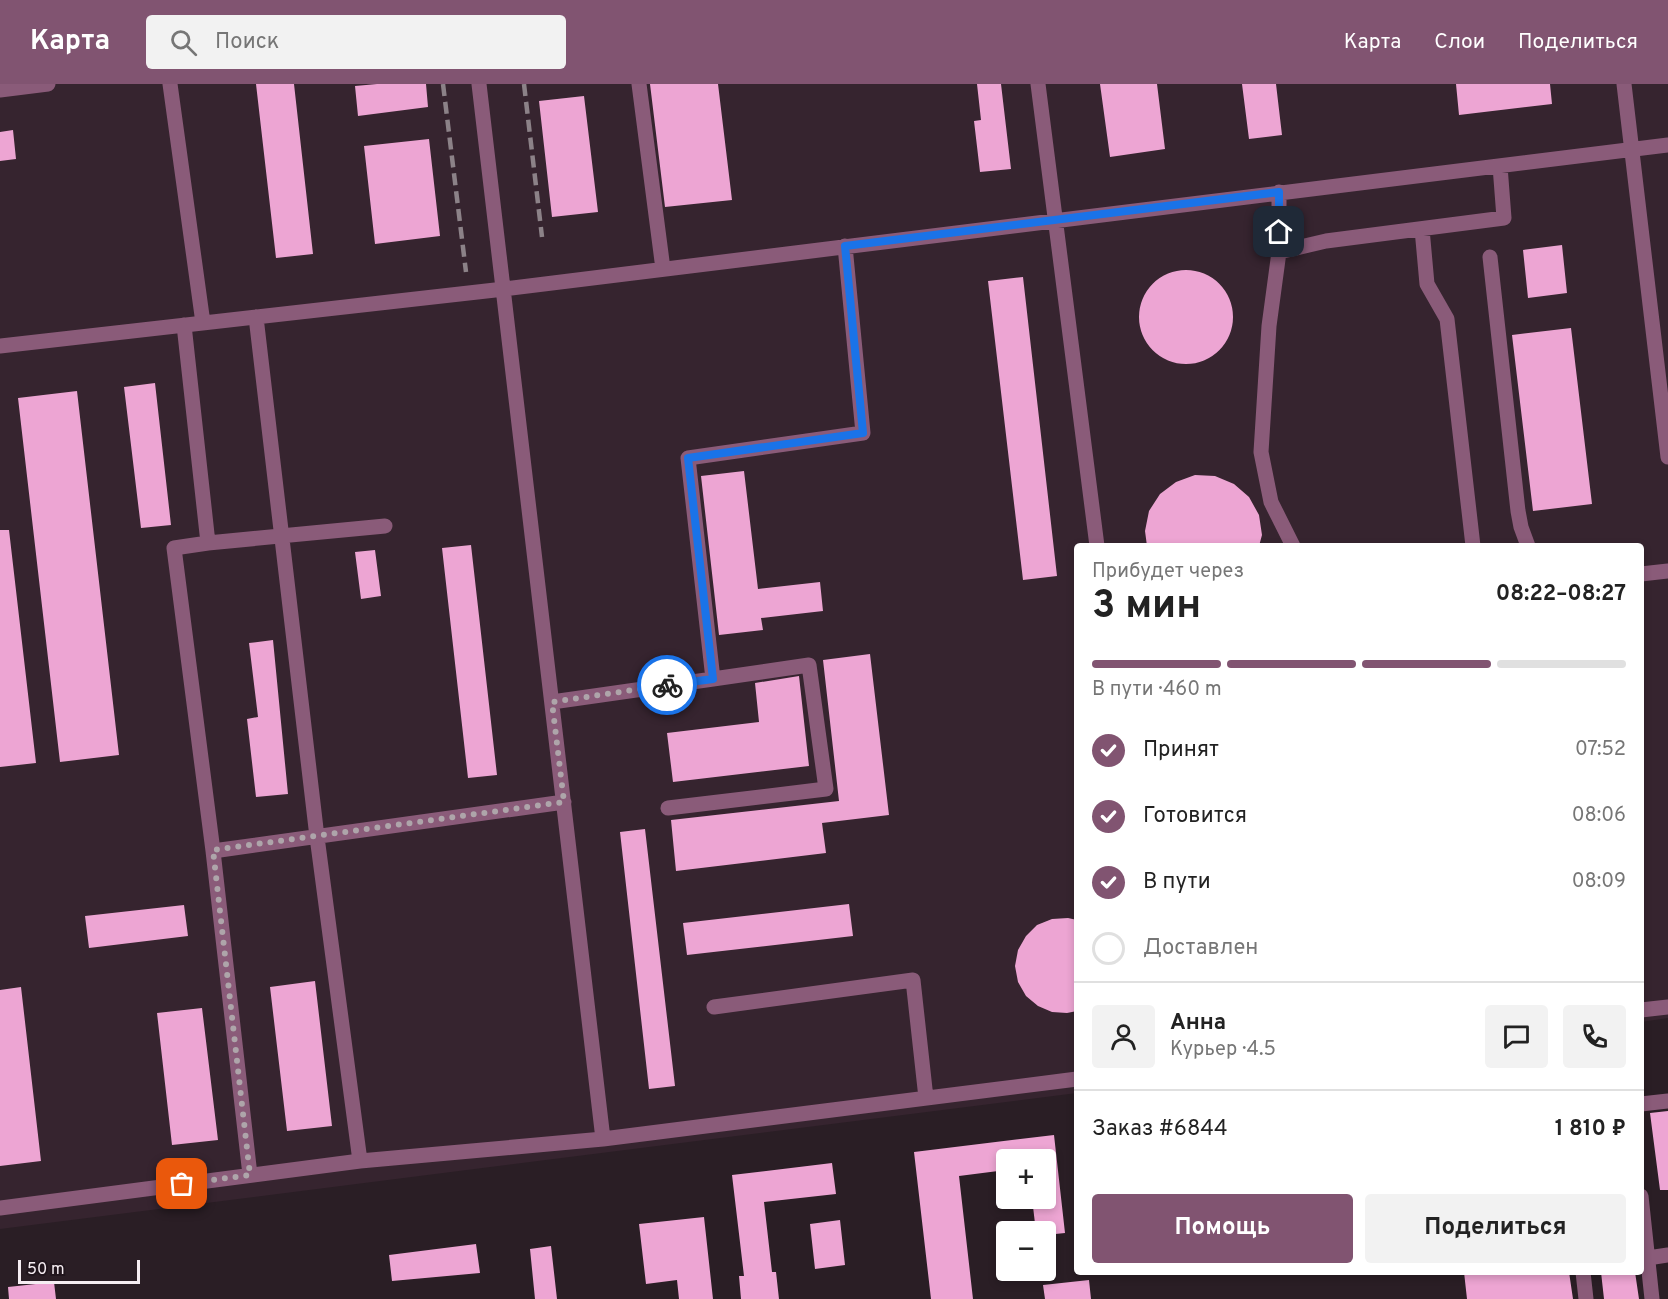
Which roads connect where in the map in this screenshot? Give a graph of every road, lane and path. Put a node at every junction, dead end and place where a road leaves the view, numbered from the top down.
1 (48, 84) edge
2 (170, 84) edge
3 (479, 84) edge
4 (639, 84) edge
5 (1038, 84) edge
6 (1624, 84) edge
7 (0, 90) edge
8 (1668, 145) edge
9 (1632, 150) junction
10 (1500, 166) junction
11 (1279, 192) junction
12 (1054, 219) junction
13 (1422, 229) junction
14 (845, 246) junction
15 (1279, 252) junction
16 (1490, 257) dead end
17 (663, 269) junction
18 (504, 289) junction
19 (256, 317) junction
20 (203, 323) junction
21 (184, 325) junction
22 (0, 346) edge
23 (1668, 457) edge
24 (385, 526) dead end
25 (282, 536) junction
26 (208, 543) junction
27 (1097, 543) edge
28 (1292, 543) edge
29 (1473, 543) edge
30 (1527, 543) edge
31 (1668, 571) edge
32 (1644, 574) edge
33 (713, 679) junction
34 (552, 702) junction
35 (564, 802) junction
36 (669, 808) dead end
37 (317, 837) junction
38 (213, 850) junction
39 (714, 1007) dead end
40 (1668, 1007) edge
41 (1644, 1010) edge
42 (1074, 1079) edge
43 (926, 1098) junction
44 (1668, 1101) edge
45 (1644, 1104) edge
46 (603, 1139) junction
47 (360, 1161) junction
48 (250, 1175) junction
49 (0, 1208) edge
50 (1644, 1223) edge
51 (1668, 1255) edge
52 (1648, 1258) junction
53 (1584, 1275) edge
54 (1586, 1299) edge
55 (1652, 1299) edge

1 - 7 lane
2 - 20 lane
3 - 18 lane
4 - 17 lane
5 - 12 lane
6 - 9 lane
8 - 9 lane
9 - 10 lane
9 - 23 lane
10 - 11 lane
10 - 13 lane
11 - 12 lane
11 - 15 lane
12 - 14 lane
12 - 27 lane
13 - 15 lane
13 - 29 lane
14 - 17 lane
14 - 33 lane
15 - 28 lane
16 - 30 lane
17 - 18 lane
18 - 19 lane
18 - 34 lane
19 - 20 lane
19 - 25 lane
20 - 21 lane
21 - 22 lane
21 - 26 lane
24 - 25 lane
25 - 26 lane
25 - 37 lane
26 - 38 lane
31 - 32 lane
33 - 34 lane
33 - 36 lane
34 - 35 lane
35 - 37 lane
35 - 46 lane
37 - 38 lane
37 - 47 lane
38 - 48 lane
39 - 43 lane
40 - 41 lane
42 - 43 lane
43 - 46 lane
44 - 45 lane
46 - 47 lane
47 - 48 lane
48 - 49 lane
50 - 52 lane
51 - 52 lane
52 - 55 lane
53 - 54 lane

